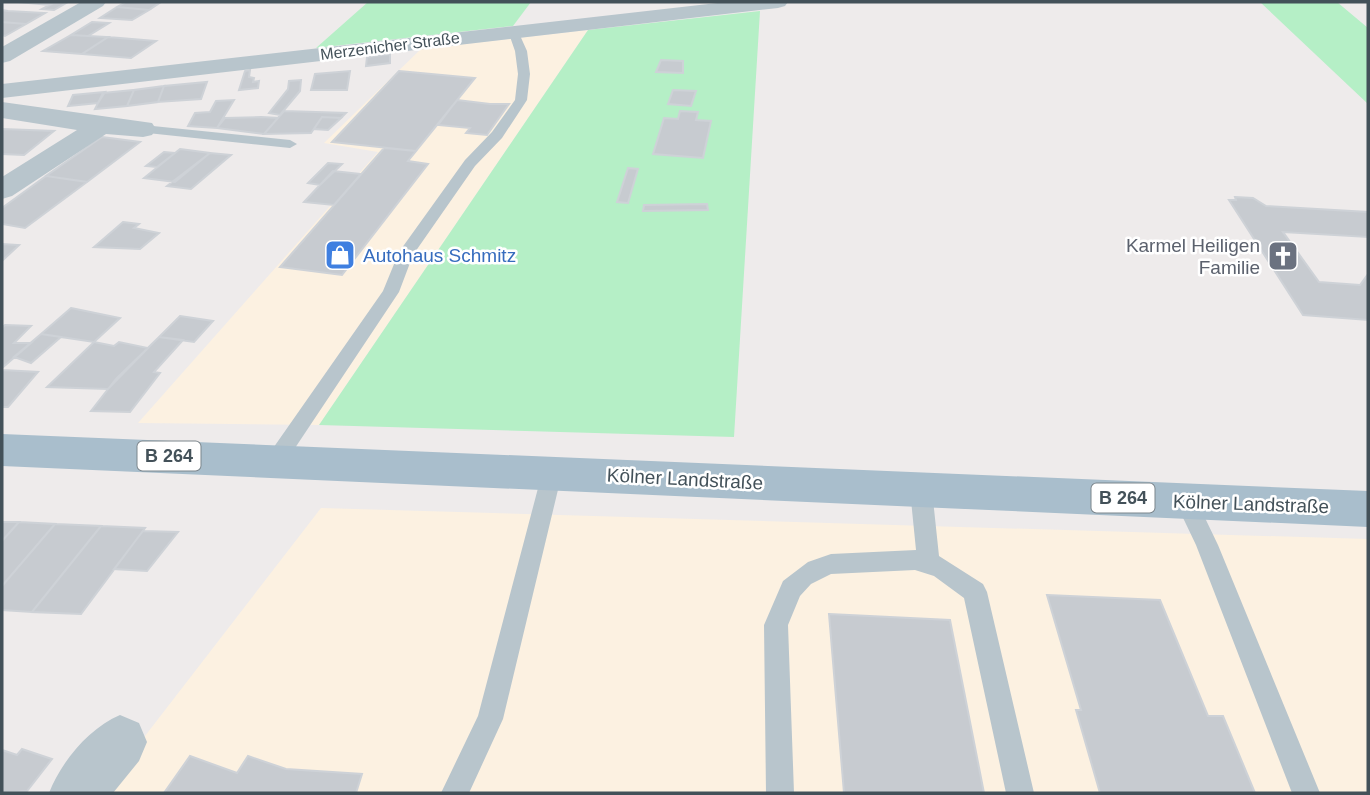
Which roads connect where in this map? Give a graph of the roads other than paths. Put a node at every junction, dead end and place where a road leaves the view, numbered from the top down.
1 (96, 2) edge
2 (778, 2) edge
3 (513, 31) junction
4 (2, 56) edge
5 (2, 91) edge
6 (2, 110) edge
7 (101, 125) junction
8 (144, 129) joint
9 (289, 144) dead end
10 (2, 190) edge
11 (2, 450) edge
12 (276, 460) junction
13 (552, 473) junction
14 (920, 490) junction
15 (1186, 501) junction
16 (1368, 509) edge
17 (928, 561) junction
18 (120, 742) dead end
19 (77, 793) edge
20 (455, 793) edge
21 (779, 793) edge
22 (1020, 793) edge
23 (1306, 793) edge

1 - 4 street
2 - 3 street, Merzenicher Straße
3 - 5 street, Merzenicher Straße
3 - 12 lane
6 - 7 street
7 - 8 street
7 - 10 street
8 - 9 lane
11 - 12 main road, Kölner Landstraße / B 264
12 - 13 main road, Kölner Landstraße / B 264
13 - 14 main road, Kölner Landstraße / B 264
13 - 20 lane
14 - 15 main road, Kölner Landstraße / B 264
14 - 17 lane
15 - 16 main road, Kölner Landstraße / B 264
15 - 23 lane
17 - 21 lane
17 - 22 lane
18 - 19 street

